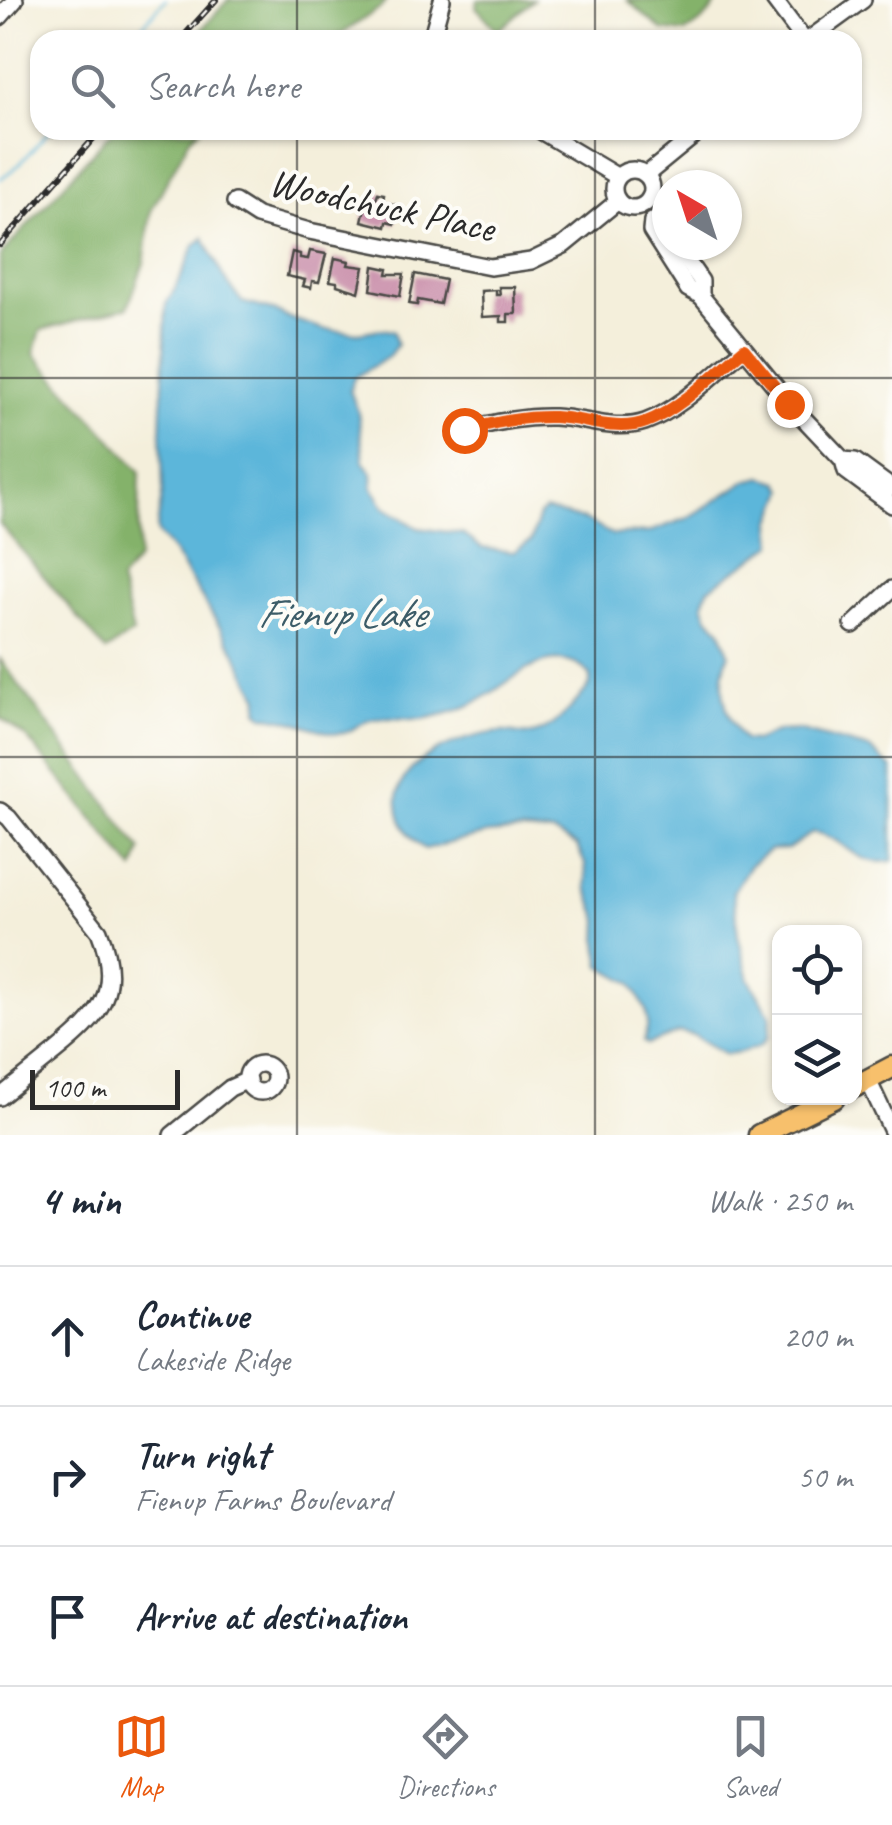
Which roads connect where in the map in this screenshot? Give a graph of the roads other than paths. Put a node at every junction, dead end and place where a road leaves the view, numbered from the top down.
1 (16, 0) edge
2 (442, 0) edge
3 (774, 0) edge
4 (863, 0) edge
5 (0, 17) edge
6 (434, 30) edge
7 (798, 30) edge
8 (820, 30) edge
9 (557, 140) edge
10 (689, 140) edge
11 (646, 175) junction
12 (618, 177) junction
13 (618, 201) junction
14 (235, 202) dead end
15 (642, 206) junction
16 (652, 221) joint
17 (652, 233) edge
18 (670, 260) edge
19 (686, 260) edge
20 (701, 296) junction
21 (744, 349) junction
22 (464, 430) dead end
23 (843, 460) junction
24 (892, 488) edge
25 (892, 505) edge
26 (892, 588) edge
27 (852, 625) dead end
28 (0, 811) edge
29 (892, 1067) edge
30 (248, 1080) dead end
31 (862, 1083) edge
32 (862, 1086) edge
33 (0, 1097) edge
34 (820, 1105) edge
35 (892, 1131) edge
36 (172, 1135) edge
37 (759, 1135) edge

1 - 5 street
2 - 6 street
3 - 7 street
4 - 8 street
9 - 12 street
10 - 11 street
11 - 12 street
11 - 15 street
12 - 13 street
13 - 14 street, Woodchuck Place
13 - 15 street
15 - 16 street
16 - 17 street
18 - 20 street
19 - 20 street
20 - 21 street
21 - 22 street
21 - 23 street
23 - 24 street
23 - 25 street
26 - 27 street
28 - 33 street
29 - 31 main road
30 - 36 street
32 - 35 street
34 - 37 main road

